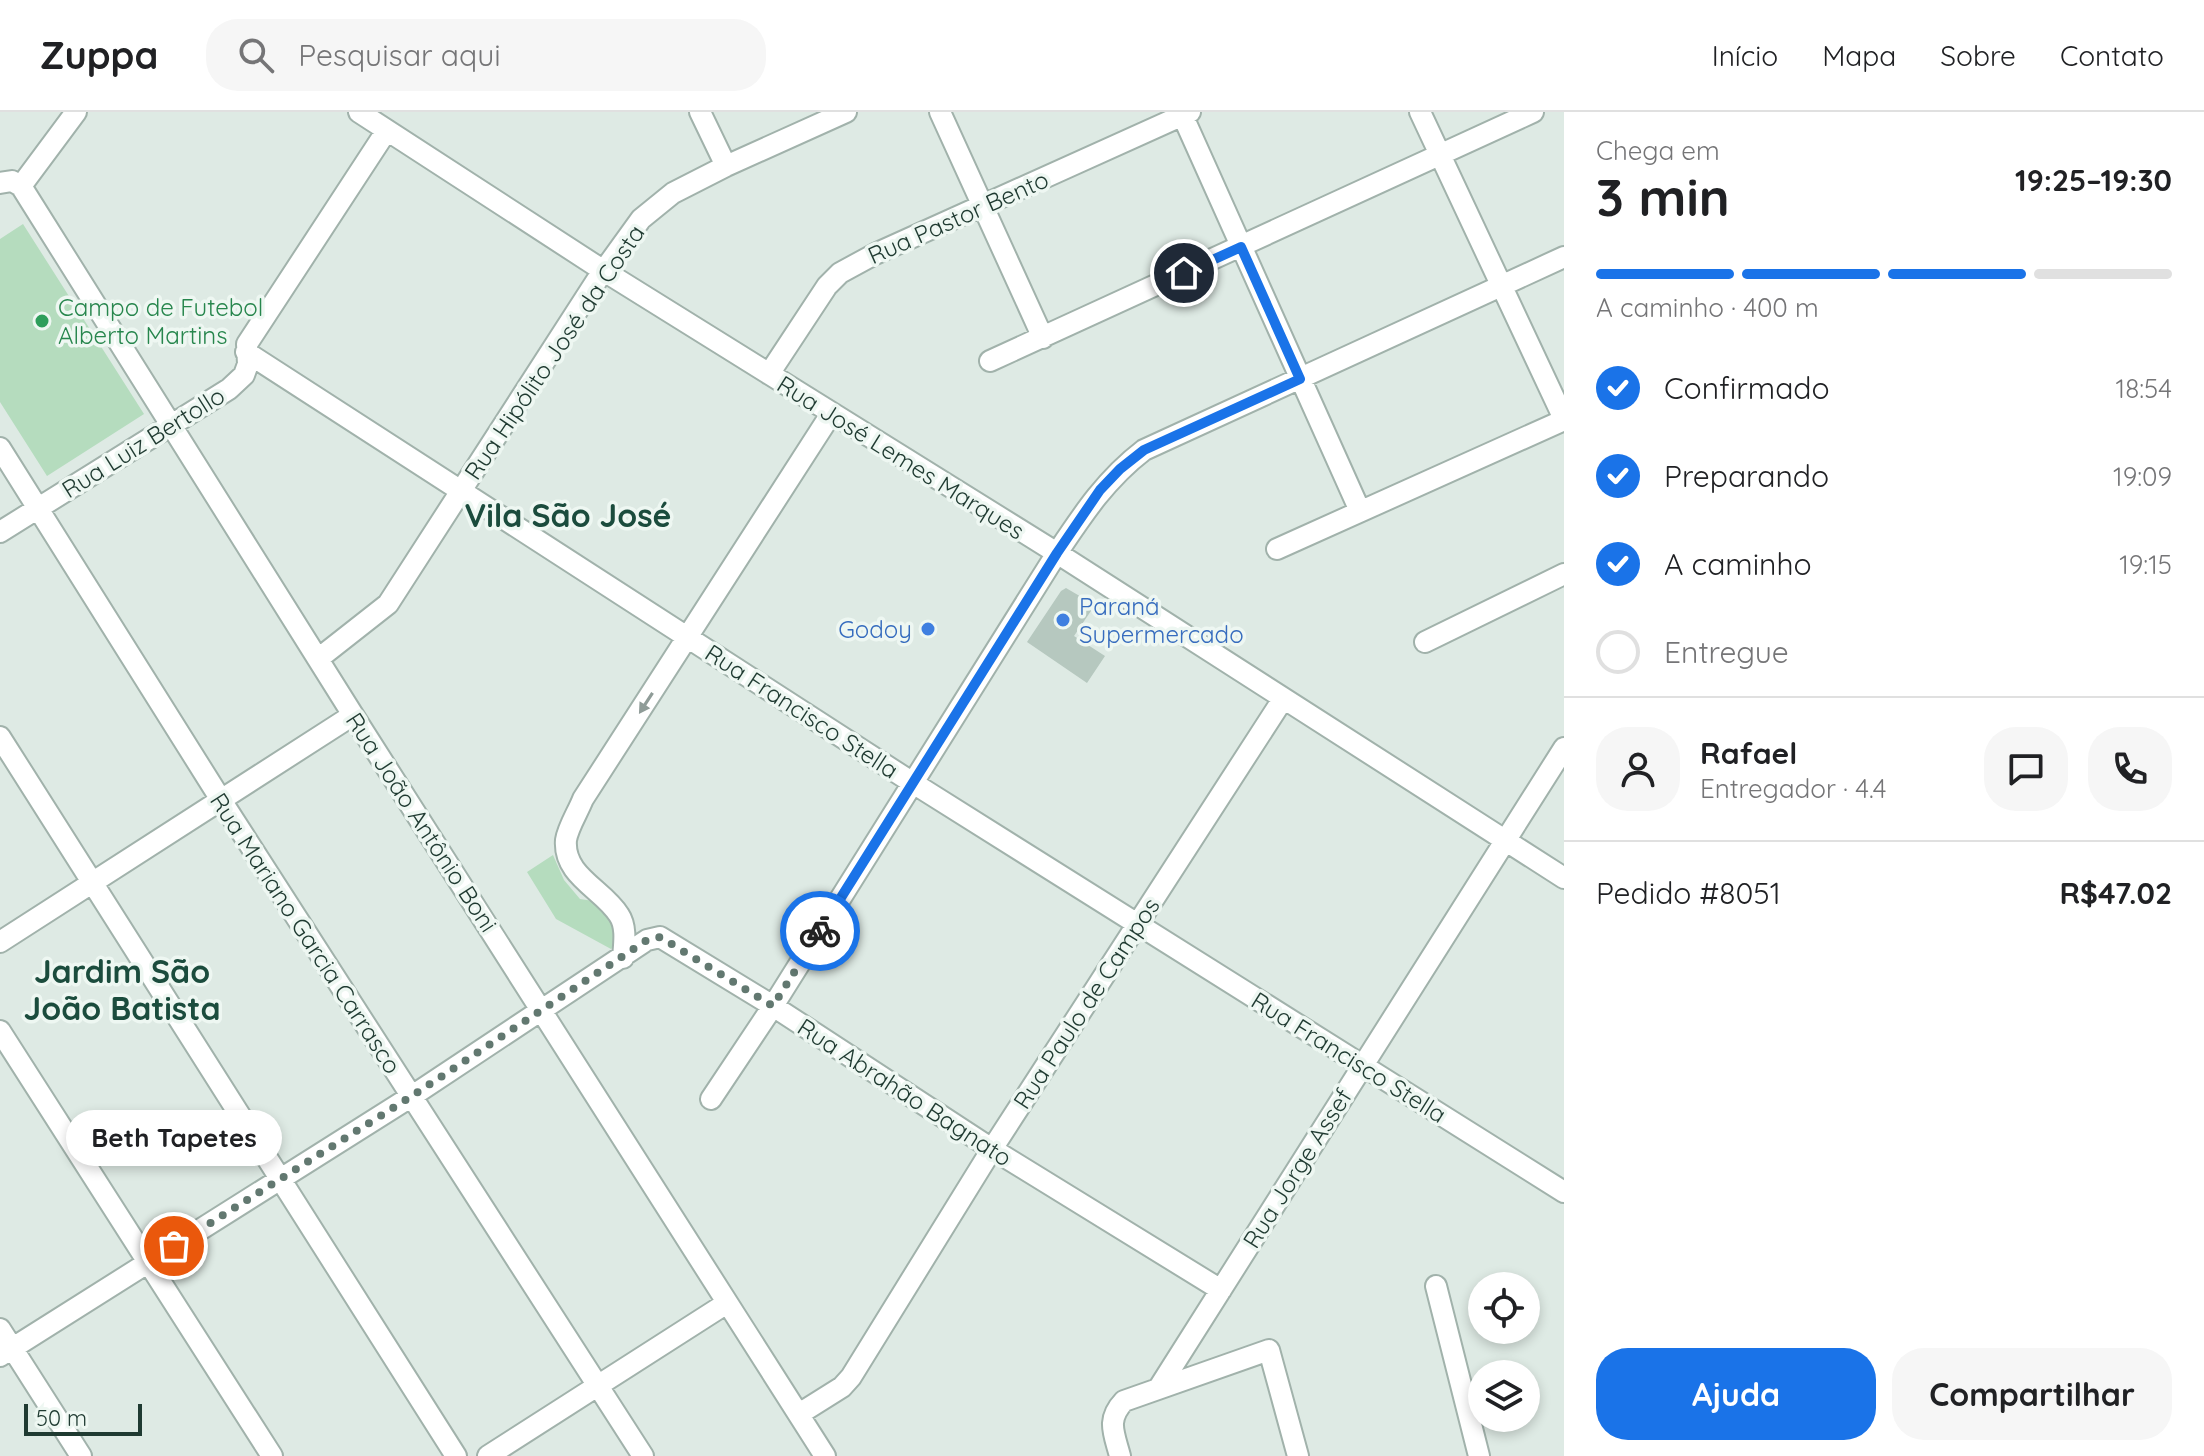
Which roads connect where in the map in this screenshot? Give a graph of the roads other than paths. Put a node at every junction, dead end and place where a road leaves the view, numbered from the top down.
1 (76, 112) edge
2 (359, 112) edge
3 (700, 112) edge
4 (846, 112) edge
5 (940, 112) edge
6 (1420, 112) edge
7 (1533, 112) edge
8 (1184, 113) edge
9 (387, 130) junction
10 (1440, 154) junction
11 (726, 166) junction
12 (0, 183) edge
13 (21, 186) junction
14 (982, 207) junction
15 (1241, 247) junction
16 (1564, 257) edge
17 (604, 271) junction
18 (1502, 288) junction
19 (1043, 338) junction
20 (246, 352) junction
21 (990, 361) dead end
22 (769, 374) junction
23 (1300, 379) junction
24 (831, 414) junction
25 (1564, 420) edge
26 (171, 426) junction
27 (0, 448) edge
28 (460, 492) junction
29 (38, 508) junction
30 (1360, 511) junction
31 (0, 532) edge
32 (1277, 549) dead end
33 (1057, 553) junction
34 (1564, 574) edge
35 (689, 638) junction
36 (1425, 642) dead end
37 (318, 659) junction
38 (1283, 699) junction
39 (353, 715) junction
40 (0, 737) edge
41 (1564, 748) edge
42 (913, 783) junction
43 (221, 800) junction
44 (1506, 841) junction
45 (1564, 878) edge
46 (92, 883) junction
47 (1138, 923) junction
48 (0, 942) edge
49 (623, 958) junction
50 (773, 1006) junction
51 (542, 1010) junction
52 (0, 1031) edge
53 (1362, 1066) junction
54 (412, 1096) junction
55 (711, 1099) dead end
56 (992, 1149) junction
57 (280, 1179) junction
58 (1564, 1192) edge
59 (147, 1263) junction
60 (1436, 1286) dead end
61 (1221, 1290) junction
62 (727, 1303) junction
63 (0, 1329) edge
64 (6, 1352) edge
65 (597, 1385) junction
66 (1160, 1386) junction
67 (799, 1414) junction
68 (81, 1456) edge
69 (272, 1456) edge
70 (456, 1456) edge
71 (488, 1456) edge
72 (643, 1456) edge
73 (825, 1456) edge
74 (1120, 1456) edge
75 (1298, 1456) edge
76 (1479, 1456) edge

1 - 13 street
2 - 9 street, Rua José Lemes Marques
3 - 11 street
4 - 11 street, Rua Hipólito José da Costa
5 - 14 street
6 - 10 street
7 - 10 street
8 - 14 street, Rua Pastor Bento
8 - 15 street
9 - 17 street, Rua José Lemes Marques
9 - 20 street, Rua Luiz Bertollo
10 - 15 street
10 - 18 street
11 - 17 street, Rua Hipólito José da Costa
12 - 13 street
13 - 26 street, Rua João Antônio Boni
14 - 19 street
14 - 22 street, Rua Pastor Bento
15 - 19 street
15 - 23 street
16 - 18 street
17 - 22 street, Rua José Lemes Marques
17 - 28 street, Rua Hipólito José da Costa
18 - 23 street
18 - 25 street
19 - 21 street
20 - 26 street, Rua Luiz Bertollo
20 - 28 street, Rua Francisco Stella
22 - 24 street, Rua José Lemes Marques
23 - 30 street
23 - 33 street
24 - 33 street, Rua José Lemes Marques
24 - 35 street
25 - 30 street
26 - 29 street, Rua Luiz Bertollo
26 - 37 street, Rua João Antônio Boni
27 - 29 street, Rua Mariano Garcia Carrasco
28 - 35 street, Rua Francisco Stella
28 - 37 street, Rua Hipólito José da Costa
29 - 31 street, Rua Luiz Bertollo
29 - 43 street, Rua Mariano Garcia Carrasco
30 - 32 street
33 - 38 street, Rua José Lemes Marques
33 - 42 street
34 - 36 street
35 - 42 street, Rua Francisco Stella
35 -> 49 street
37 - 39 street, Rua João Antônio Boni
38 - 44 street, Rua José Lemes Marques
38 - 47 street, Rua Paulo de Campos
39 - 43 street
39 - 51 street, Rua João Antônio Boni
40 - 46 street
41 - 44 street, Rua Jorge Assef
42 - 47 street, Rua Francisco Stella
42 - 50 street
43 - 46 street
43 - 54 street, Rua Mariano Garcia Carrasco
44 - 45 street, Rua José Lemes Marques
44 - 53 street, Rua Jorge Assef
46 - 48 street
46 - 57 street
47 - 53 street, Rua Francisco Stella
47 - 56 street, Rua Paulo de Campos
49 - 50 street, Rua Abrahão Bagnato
49 - 51 street
50 - 55 street
50 - 56 street, Rua Abrahão Bagnato
51 - 54 street
51 - 62 street, Rua João Antônio Boni
52 - 59 street
53 - 58 street, Rua Francisco Stella
53 - 61 street, Rua Jorge Assef
54 - 57 street
54 - 65 street, Rua Mariano Garcia Carrasco
56 - 61 street, Rua Abrahão Bagnato
56 - 67 street, Rua Paulo de Campos
57 - 59 street
57 - 70 street
59 - 64 street
59 - 69 street
60 - 76 street
61 - 66 street, Rua Jorge Assef
62 - 65 street
62 - 67 street, Rua João Antônio Boni
63 - 64 street
64 - 68 street
65 - 71 street
65 - 72 street, Rua Mariano Garcia Carrasco
66 - 74 street
66 - 75 street
67 - 73 street, Rua João Antônio Boni

